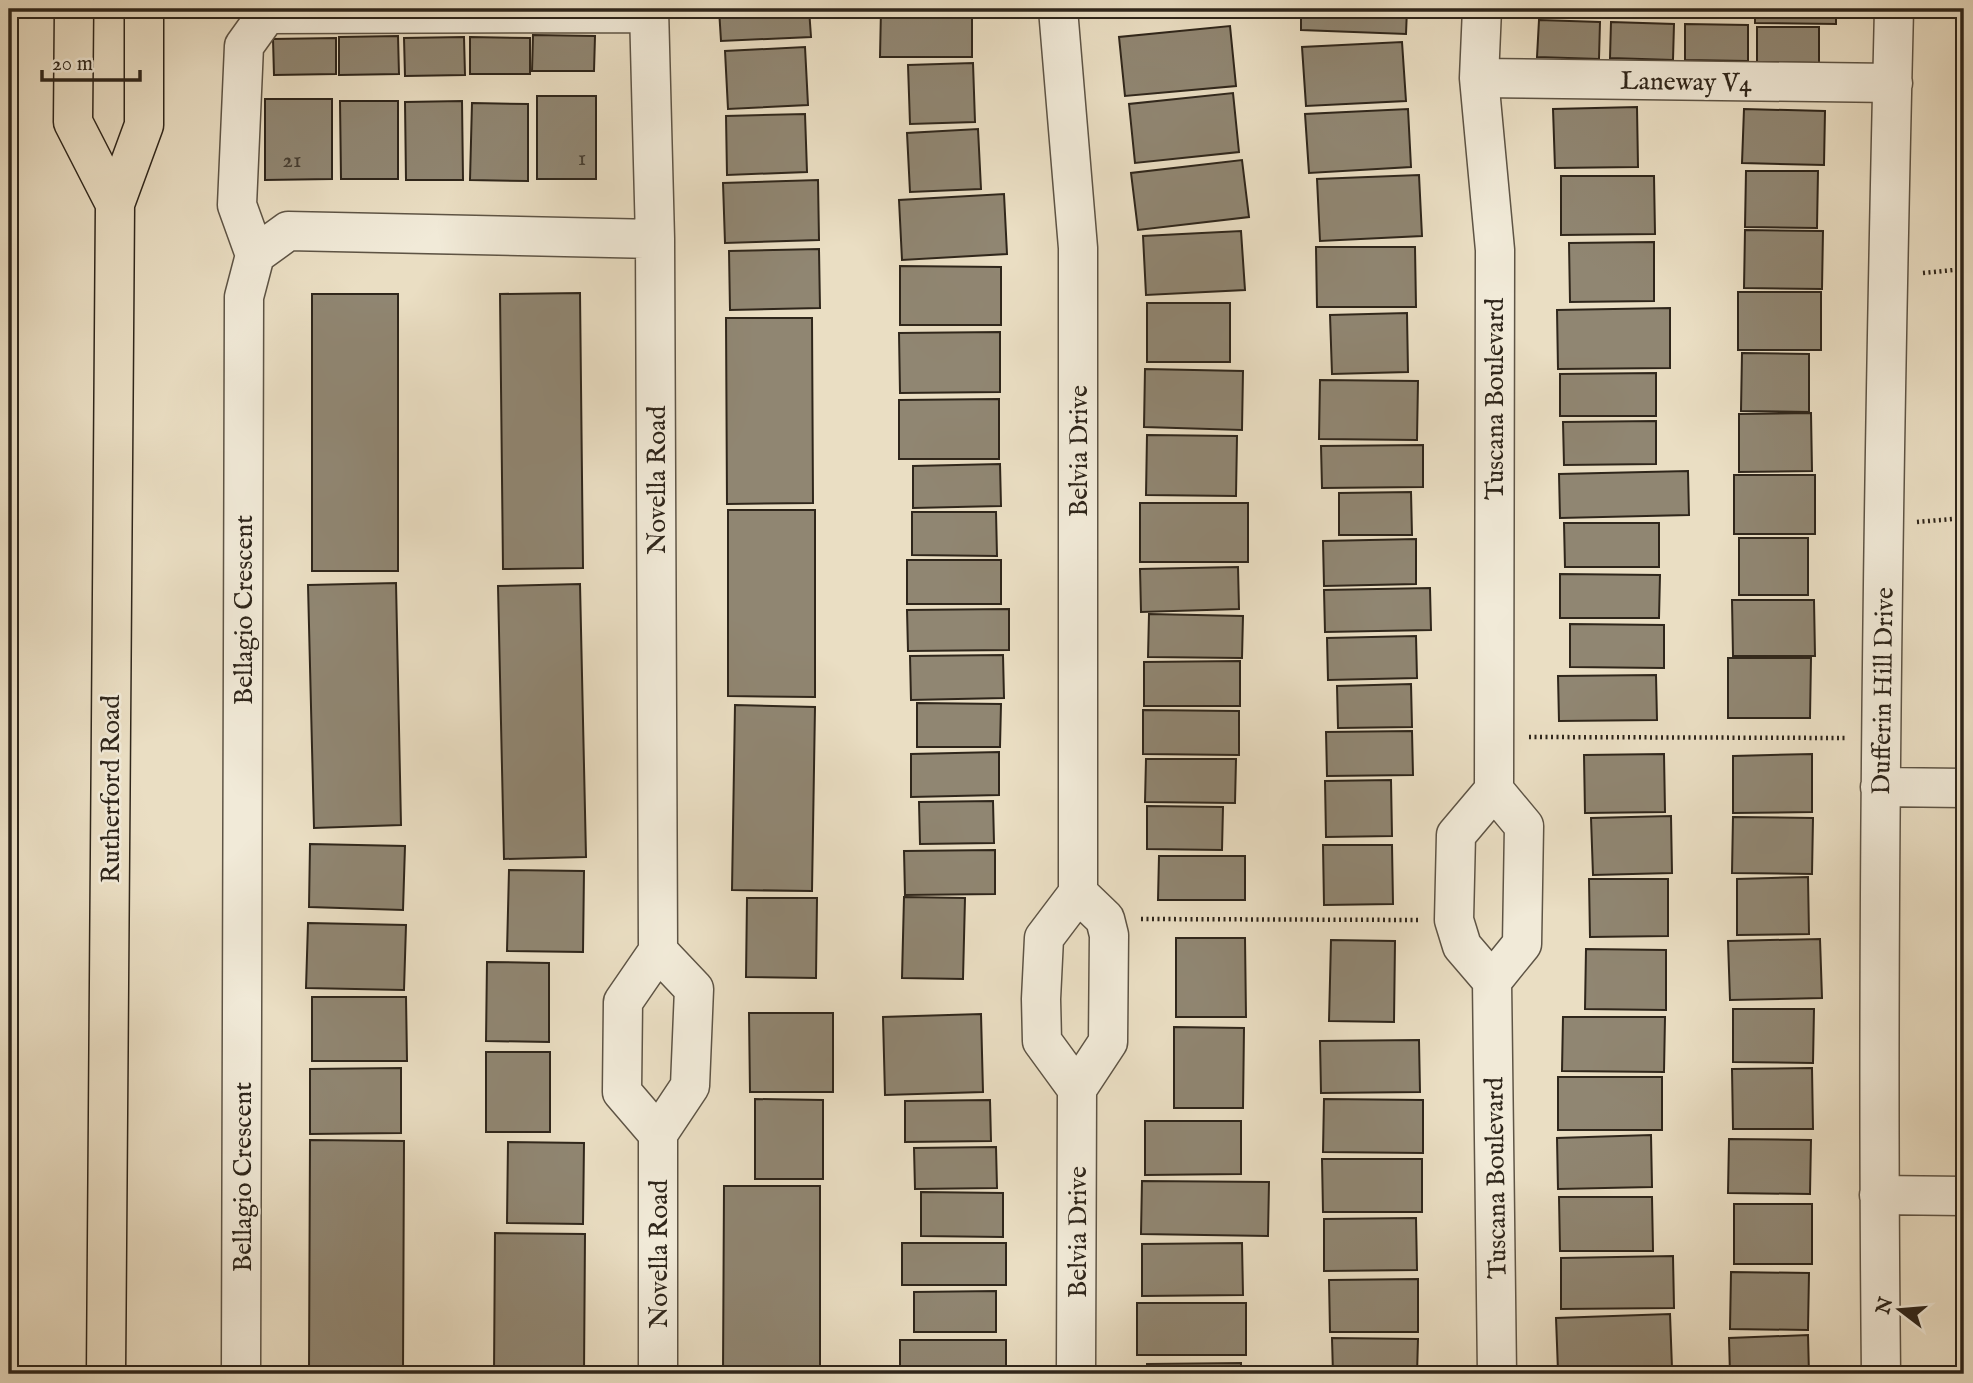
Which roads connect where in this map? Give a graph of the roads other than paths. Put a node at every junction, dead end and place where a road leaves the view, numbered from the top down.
1 (74, 9) edge
2 (144, 9) edge
3 (1058, 9) edge
4 (1482, 9) edge
5 (1894, 9) edge
6 (649, 11) edge
7 (1479, 78) junction
8 (1892, 83) junction
9 (115, 204) junction
10 (655, 239) junction
11 (255, 255) junction
12 (1880, 787) junction
13 (1964, 788) edge
14 (1494, 790) junction
15 (1092, 906) junction
16 (658, 951) junction
17 (1492, 981) junction
18 (1077, 1089) junction
19 (658, 1135) junction
20 (1879, 1195) junction
21 (1964, 1196) edge
22 (106, 1374) edge
23 (241, 1374) edge
24 (658, 1374) edge
25 (1076, 1374) edge
26 (1497, 1374) edge
27 (1881, 1374) edge

1 - 9 main road, Rutherford Road
2 - 9 main road, Rutherford Road
3 - 15 street, Belvia Drive
4 - 7 street, Tuscana Boulevard
5 - 8 street, Dufferin Hill Drive
6 - 10 street, Novella Road
6 - 11 street
7 - 8 street, Laneway V4
7 - 14 street, Tuscana Boulevard
8 - 12 street, Dufferin Hill Drive
9 - 22 main road, Rutherford Road
10 - 11 street
10 - 16 street, Novella Road
11 - 23 street, Bellagio Crescent
12 - 13 street
12 - 20 street, Dufferin Hill Drive
14 - 17 street
14 - 17 street
15 - 18 street, Belvia Drive
15 - 18 street
16 - 19 street
16 - 19 street
17 - 26 street, Tuscana Boulevard
18 - 25 street, Belvia Drive
19 - 24 street, Novella Road
20 - 21 street
20 - 27 street, Dufferin Hill Drive

